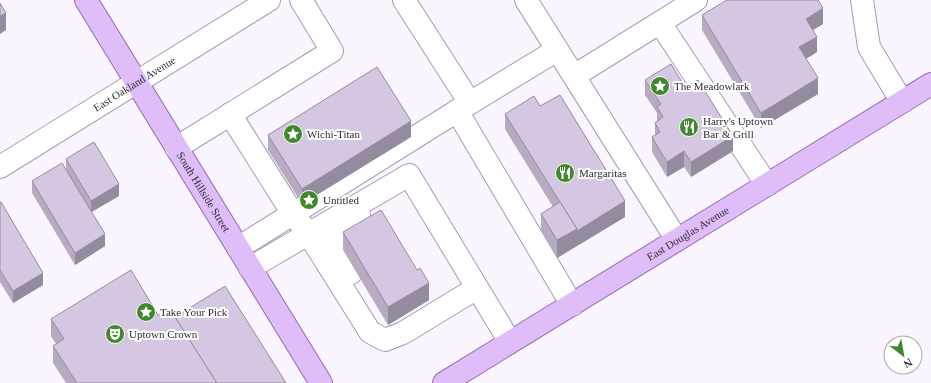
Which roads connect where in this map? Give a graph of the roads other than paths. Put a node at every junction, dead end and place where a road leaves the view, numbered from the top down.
1 (86, 0) edge
2 (269, 0) edge
3 (301, 0) edge
4 (404, 0) edge
5 (526, 0) edge
6 (696, 0) edge
7 (862, 0) edge
8 (660, 23) junction
9 (557, 50) junction
10 (574, 76) junction
11 (136, 83) junction
12 (931, 84) edge
13 (902, 102) junction
14 (464, 107) junction
15 (230, 114) junction
16 (176, 148) junction
17 (0, 168) edge
18 (413, 182) junction
19 (767, 185) junction
20 (293, 214) junction
21 (308, 233) junction
22 (677, 240) junction
23 (238, 248) junction
24 (250, 268) junction
25 (477, 288) junction
26 (572, 305) junction
27 (362, 320) junction
28 (510, 342) junction
29 (321, 383) edge
30 (444, 383) edge

1 - 11 main road, South Hillside Street
2 - 11 street, East Oakland Avenue
3 - 15 street
4 - 14 street
5 - 9 street
6 - 8 street
7 - 13 street
8 - 10 street
8 - 19 street
9 - 10 street
9 - 14 street
10 - 22 street
11 - 16 main road, South Hillside Street
11 - 17 street, East Oakland Avenue
12 - 13 main road, East Douglas Avenue
13 - 19 main road, East Douglas Avenue
14 - 20 street
14 - 26 street
15 - 16 street
15 - 20 street
16 - 23 main road, South Hillside Street
18 - 21 street
18 - 25 street
18 - 27 street
19 - 22 main road, East Douglas Avenue
20 - 21 street
20 - 23 street
21 - 24 street
21 - 27 street
22 - 26 main road, East Douglas Avenue
23 - 24 main road, South Hillside Street
24 - 29 main road, South Hillside Street
25 - 27 street
25 - 28 street
26 - 28 main road, East Douglas Avenue
28 - 30 main road, East Douglas Avenue

